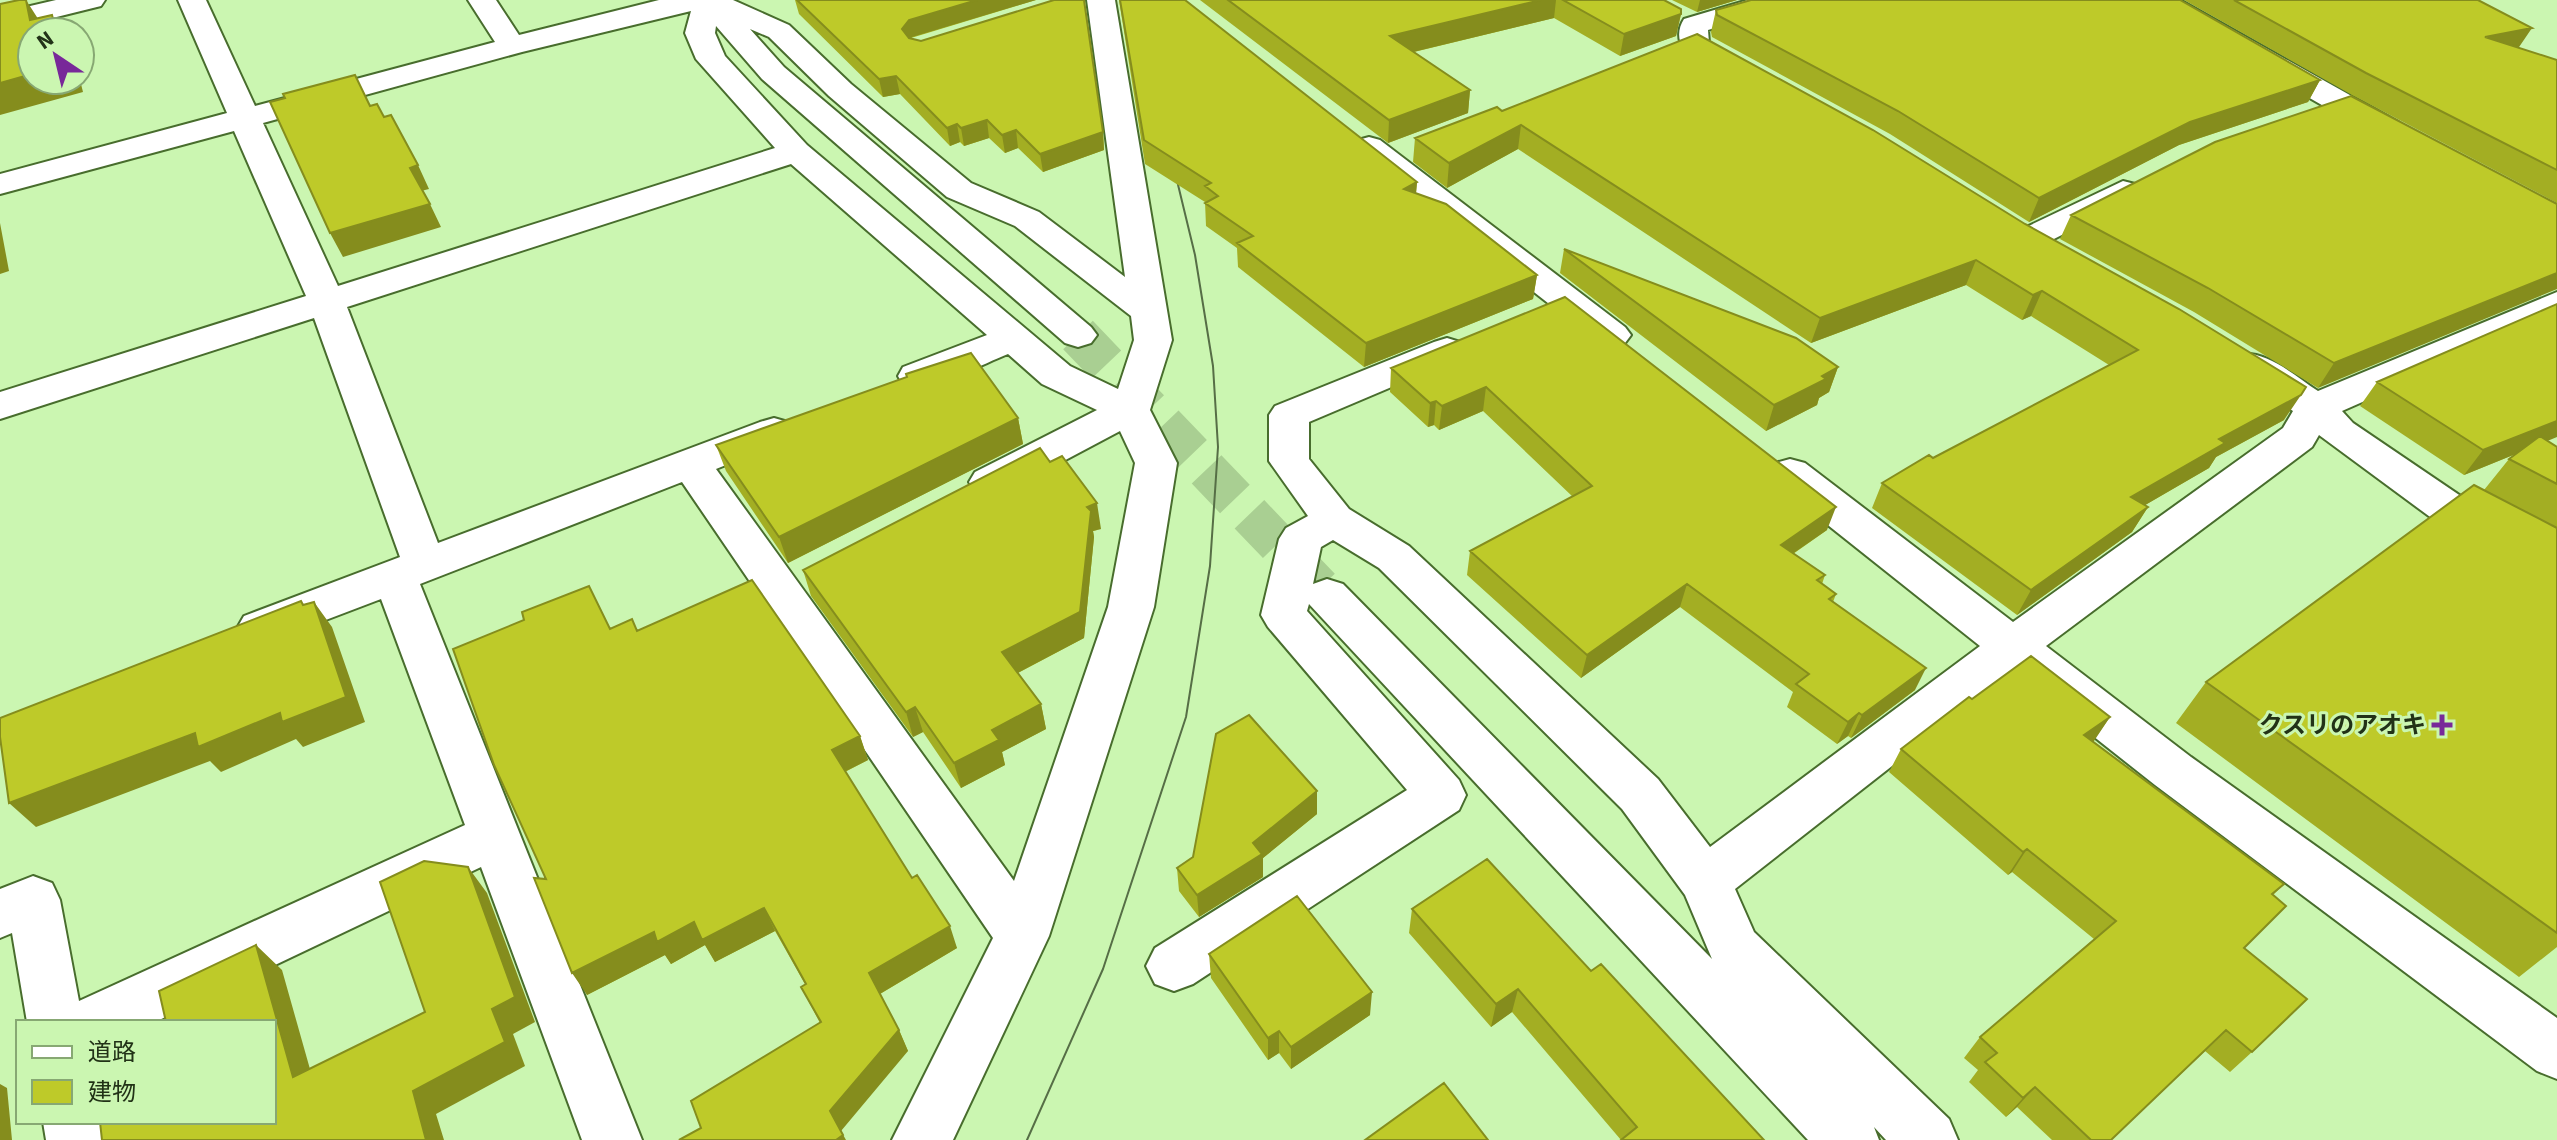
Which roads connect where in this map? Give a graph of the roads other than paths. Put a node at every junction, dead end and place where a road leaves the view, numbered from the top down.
1 (91, 0) edge
2 (192, 0) edge
3 (482, 0) edge
4 (708, 0) edge
5 (1101, 0) edge
6 (1778, 0) edge
7 (2159, 0) edge
8 (0, 22) edge
9 (1689, 38) edge
10 (512, 46) junction
11 (247, 119) junction
12 (1349, 131) edge
13 (2407, 140) edge
14 (796, 152) junction
15 (2151, 176) edge
16 (0, 184) edge
17 (2070, 262) edge
18 (1568, 301) junction
19 (327, 302) junction
20 (2557, 303) edge
21 (1150, 313) junction
22 (1524, 319) edge
23 (1078, 335) tunnel mouth
24 (1480, 337) edge
25 (1012, 339) junction
26 (2219, 347) edge
27 (1642, 358) edge
28 (880, 390) edge
29 (0, 406) edge
30 (2315, 407) junction
31 (1130, 410) junction
32 (807, 418) edge
33 (1754, 445) edge
34 (690, 463) junction
35 (961, 497) edge
36 (1334, 520) junction
37 (2557, 568) edge
38 (410, 570) junction
39 (1327, 596) tunnel mouth
40 (220, 644) edge
41 (2013, 646) junction
42 (496, 835) junction
43 (1705, 881) junction
44 (0, 914) edge
45 (1022, 936) junction
46 (1174, 966) dead end
47 (55, 1020) edge
48 (99, 1020) edge
49 (2557, 1052) edge
50 (612, 1140) edge
51 (922, 1140) edge
52 (1849, 1140) edge
53 (1928, 1140) edge

1 - 8 street
2 - 11 street
3 - 10 street
4 - 10 street
4 - 14 street
4 - 21 street
4 - 23 street
5 - 21 street
6 - 9 street
7 - 13 street
10 - 11 street
11 - 16 street
11 - 19 street
12 - 18 street
14 - 19 street
14 - 25 street
15 - 17 street
18 - 22 street
18 - 27 street
19 - 29 street
19 - 38 street
20 - 30 street
21 - 31 street
24 - 36 street
25 - 28 street
25 - 31 street
26 - 30 street
30 - 37 street
30 - 41 street
31 - 35 street
31 - 45 street
32 - 34 street
33 - 41 street
34 - 38 street
34 - 45 street
36 - 43 street
36 - 46 street
38 - 40 street
38 - 42 street
39 - 52 street
41 - 43 street
41 - 49 street
42 - 48 street
42 - 50 street
43 - 53 street
44 - 47 street
45 - 51 street

